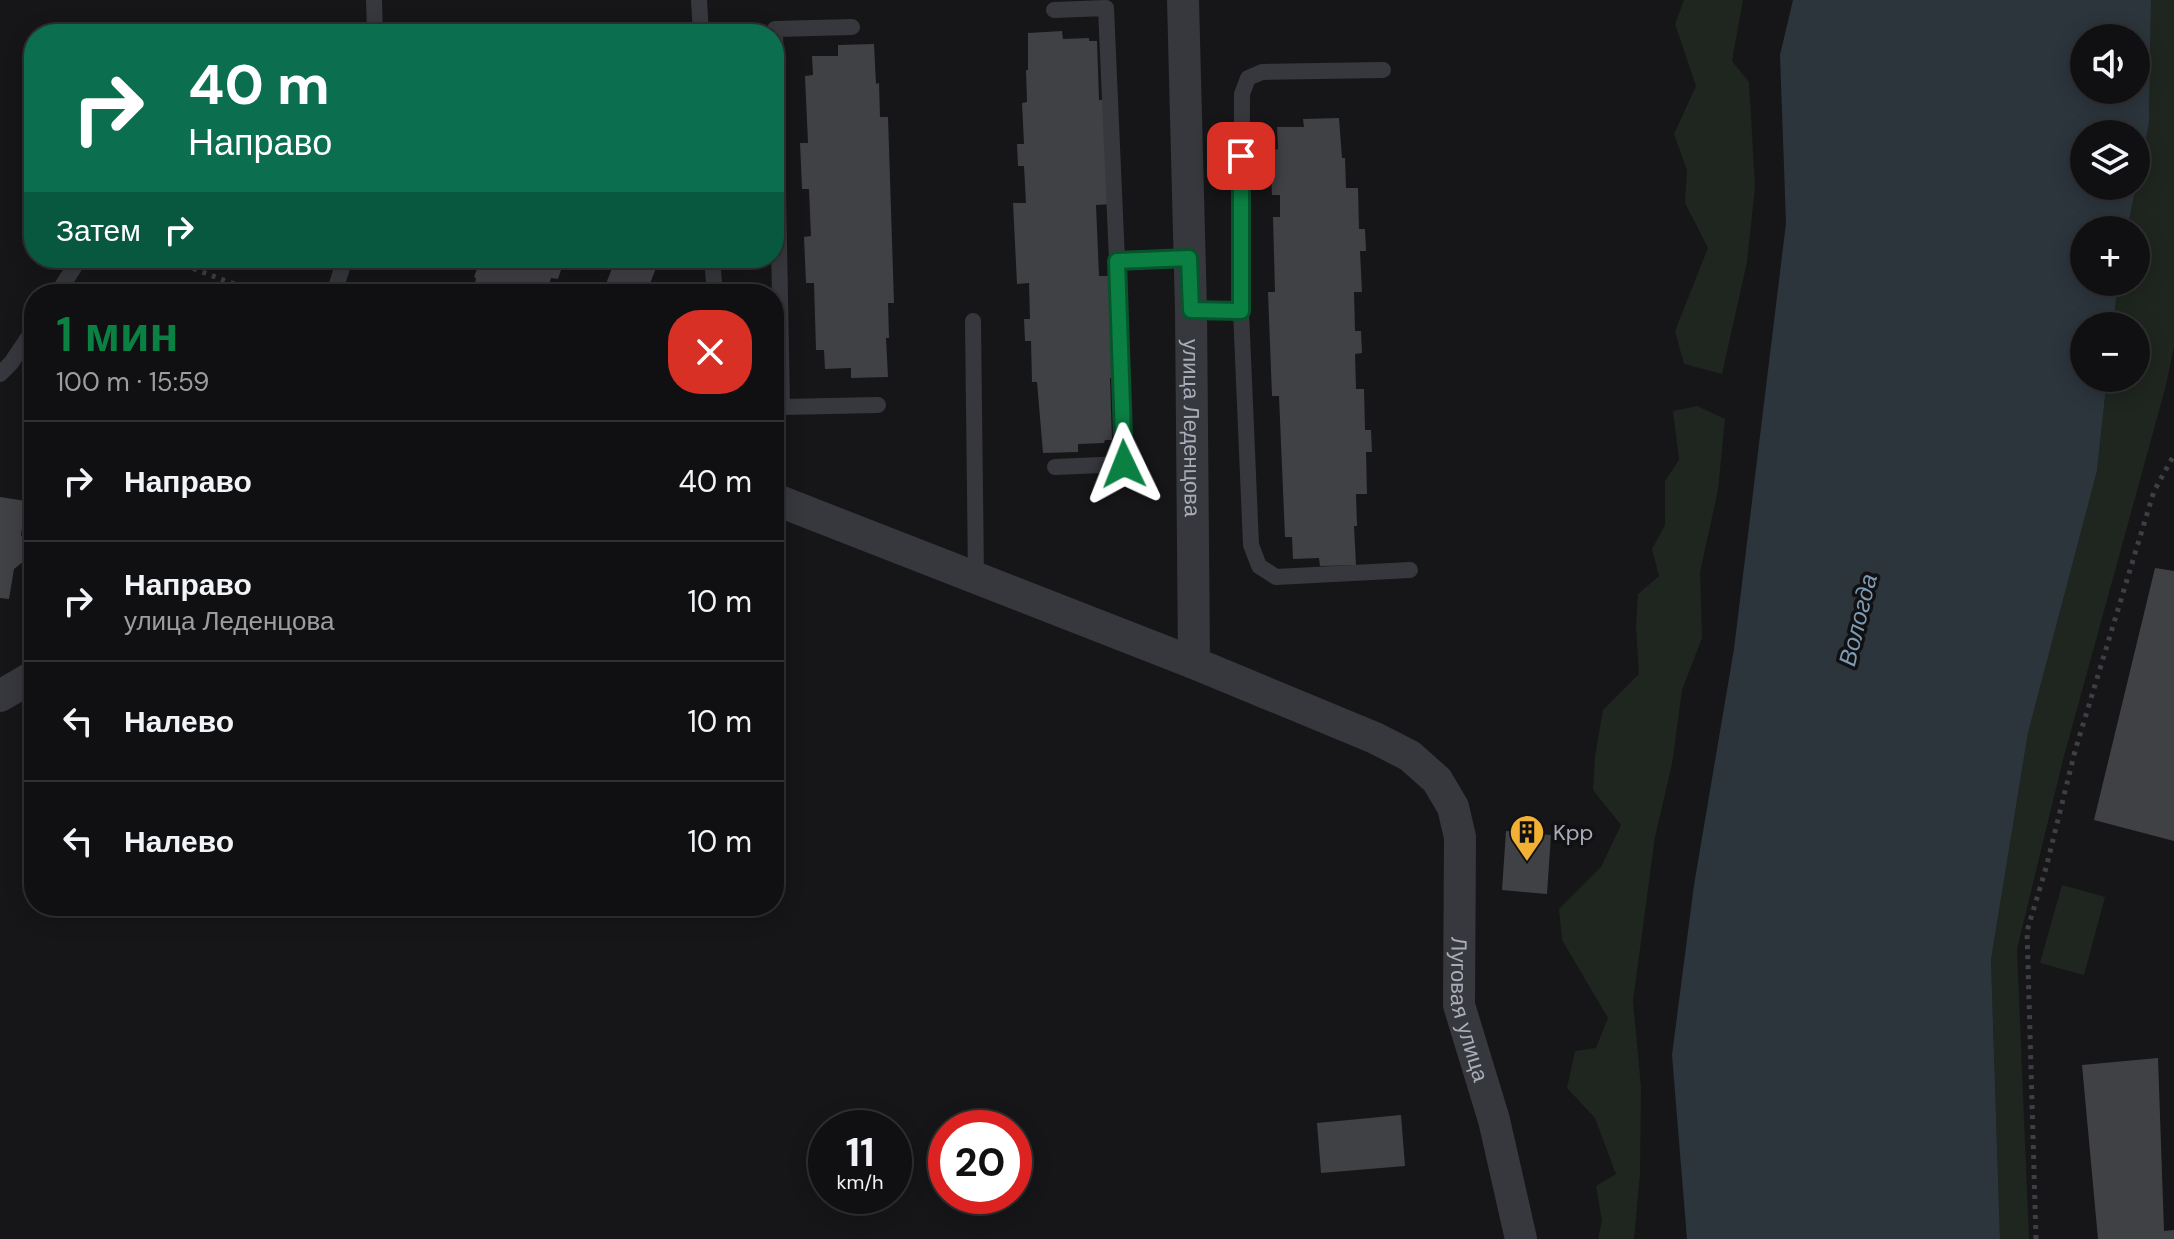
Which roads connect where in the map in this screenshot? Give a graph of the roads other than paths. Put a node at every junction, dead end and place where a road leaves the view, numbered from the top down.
1 (374, 0) edge
2 (699, 0) edge
3 (1183, 0) edge
4 (1054, 10) dead end
5 (375, 24) edge
6 (700, 24) edge
7 (852, 27) dead end
8 (784, 29) edge
9 (1383, 70) dead end
10 (1189, 258) junction
11 (1117, 261) junction
12 (1191, 310) junction
13 (1241, 311) junction
14 (973, 321) dead end
15 (24, 344) edge
16 (0, 374) edge
17 (878, 405) dead end
18 (784, 407) edge
19 (1055, 467) dead end
20 (784, 503) edge
21 (1410, 570) dead end
22 (976, 578) junction
23 (1194, 663) junction
24 (24, 682) edge
25 (0, 696) edge
26 (1521, 1239) edge

1 - 5 lane
2 - 6 lane
3 - 10 street, улица Леденцова
4 - 11 lane
7 - 8 lane
9 - 13 lane
10 - 11 lane
10 - 12 street, улица Леденцова
11 - 19 lane
12 - 13 lane
12 - 23 street, улица Леденцова
13 - 21 lane
14 - 22 lane
15 - 16 lane
17 - 18 lane
20 - 22 street
22 - 23 street
23 - 26 street, Луговая улица
24 - 25 street

